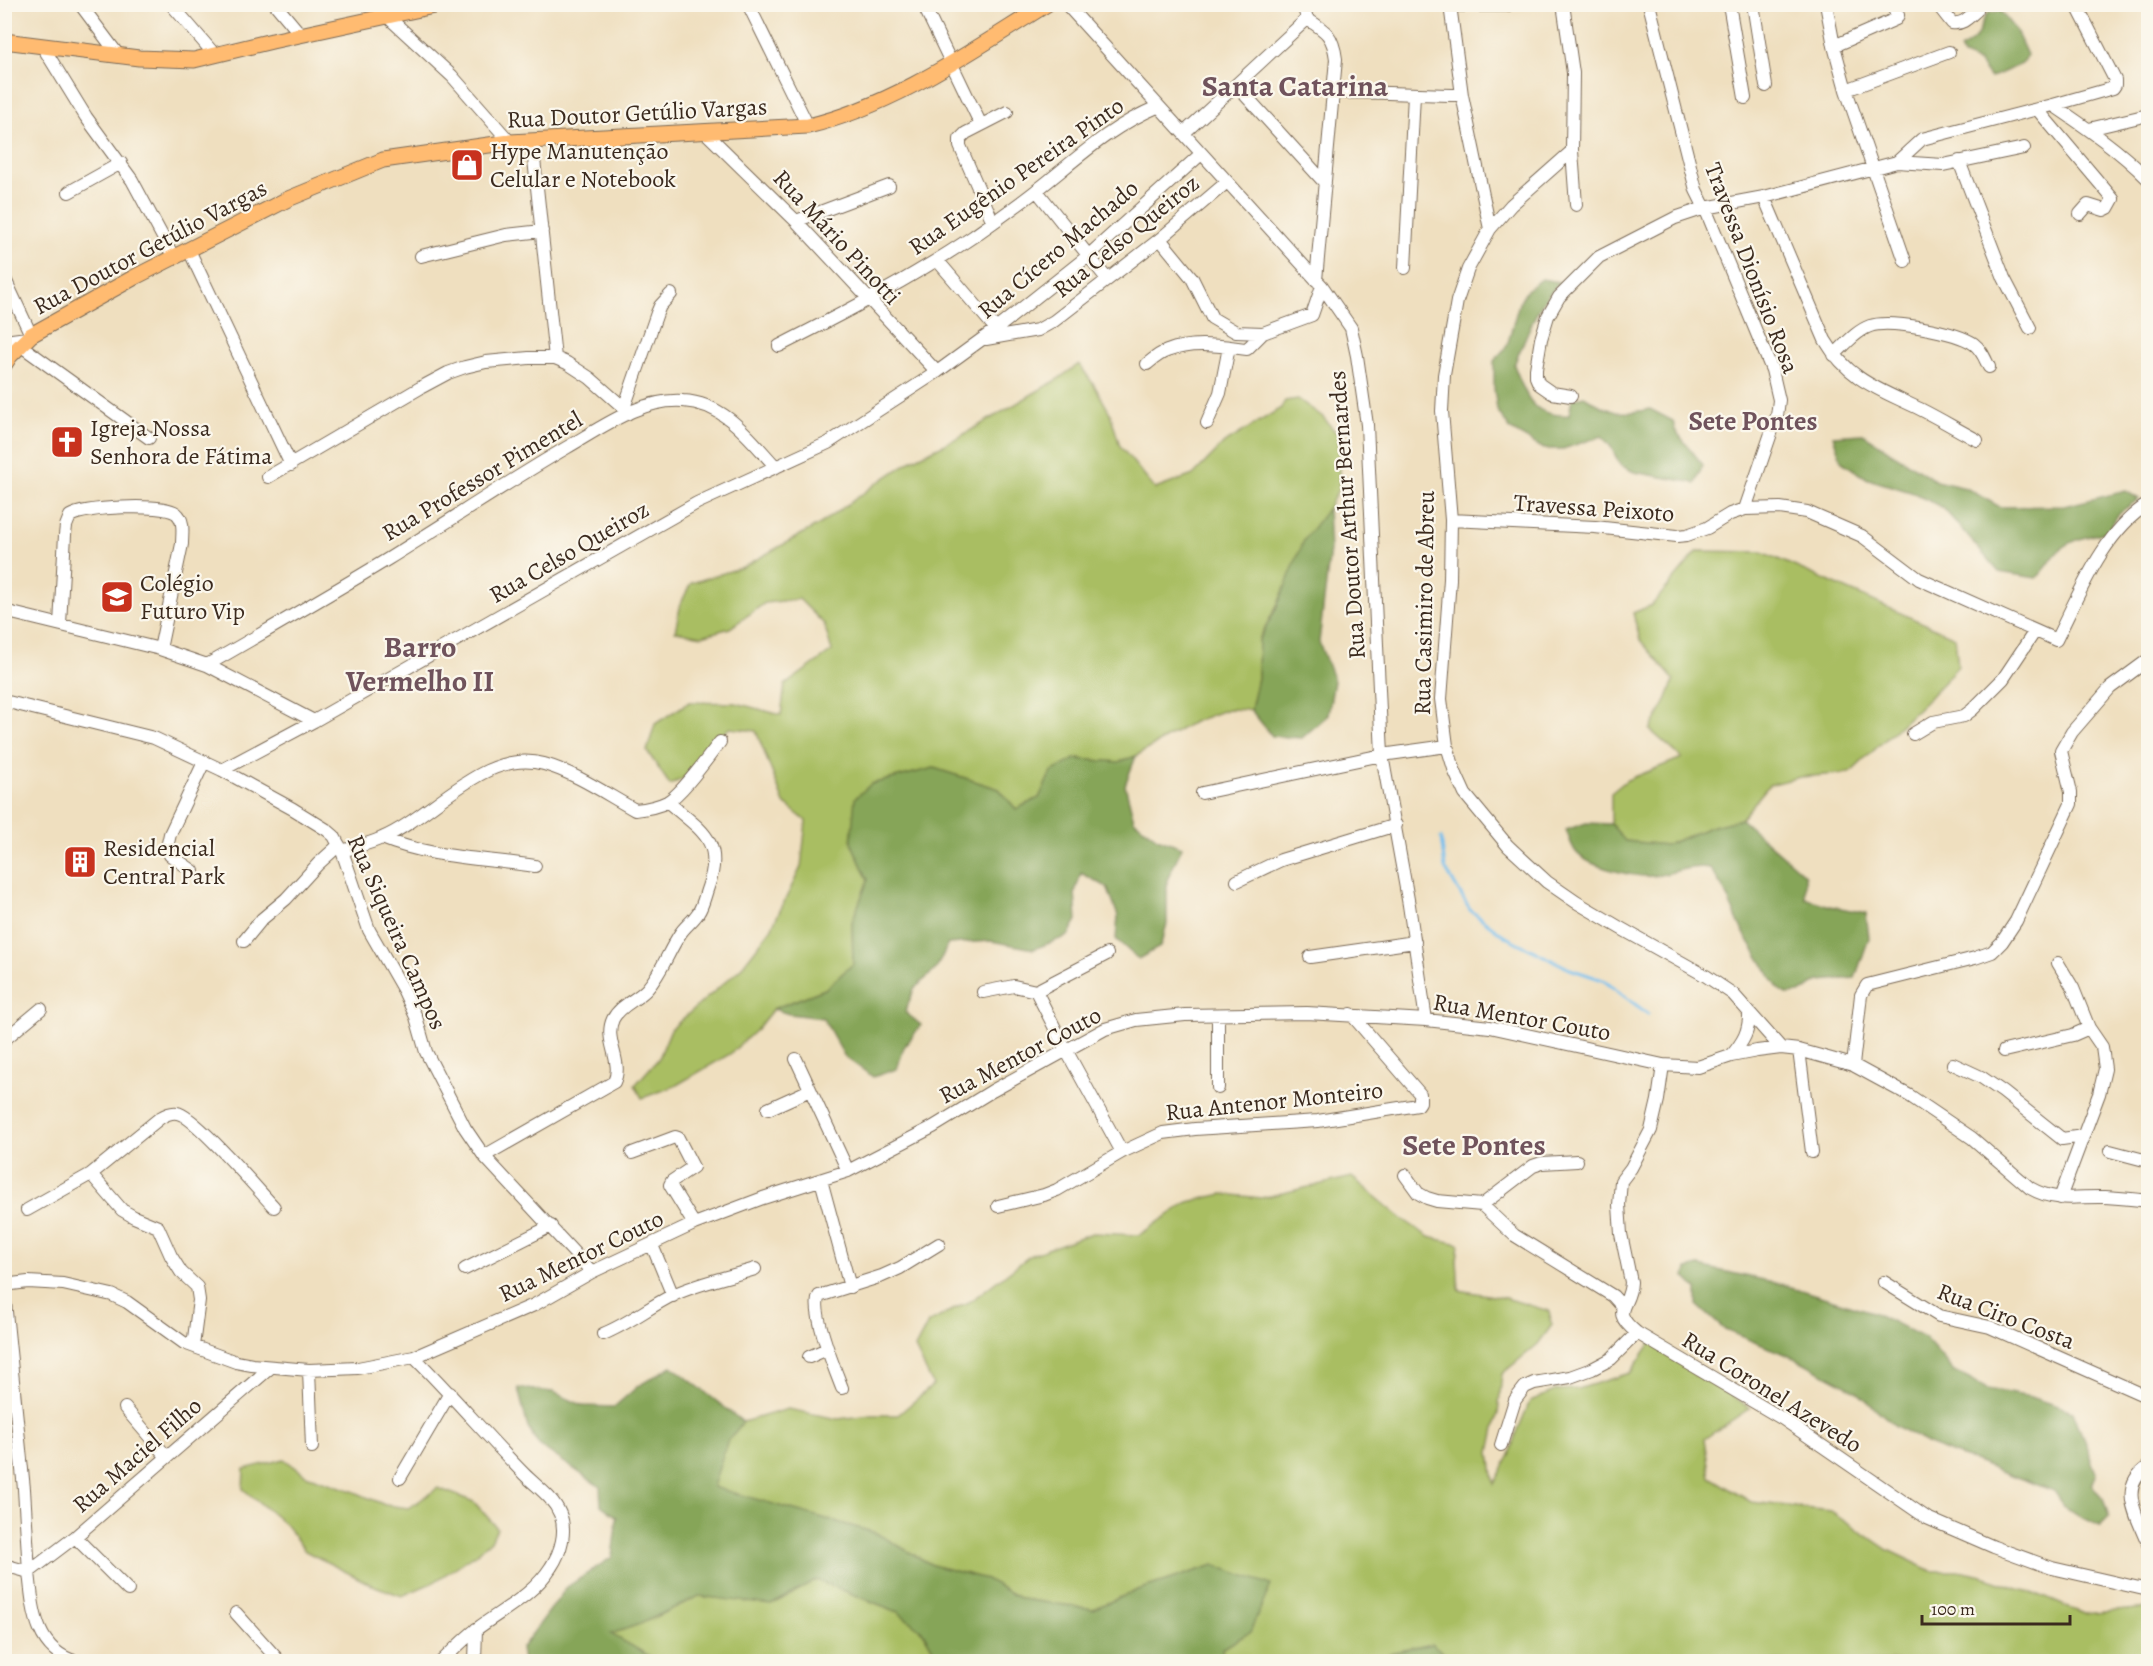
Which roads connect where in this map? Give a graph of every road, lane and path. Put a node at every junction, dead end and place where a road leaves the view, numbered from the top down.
1 (80, 4) edge
2 (171, 4) edge
3 (276, 4) edge
4 (443, 4) edge
5 (748, 4) edge
6 (923, 4) edge
7 (1047, 4) edge
8 (1066, 4) edge
9 (1303, 4) edge
10 (1507, 4) edge
11 (1563, 4) edge
12 (1649, 4) edge
13 (1730, 4) edge
14 (1753, 4) edge
15 (1826, 4) edge
16 (1890, 4) edge
17 (1937, 4) edge
18 (2076, 4) edge
19 (1448, 5) edge
20 (1977, 10) dead end
21 (395, 12) edge
22 (1307, 19) junction
23 (302, 34) junction
24 (4, 41) edge
25 (43, 46) junction
26 (1834, 46) junction
27 (1949, 52) dead end
28 (215, 55) junction
29 (119, 56) junction
30 (951, 63) junction
31 (1236, 86) junction
32 (1766, 86) dead end
33 (1846, 90) junction
34 (1333, 93) junction
35 (1414, 95) junction
36 (1462, 95) junction
37 (1745, 98) dead end
38 (2053, 105) junction
39 (1157, 107) junction
40 (2037, 109) junction
41 (1007, 112) dead end
42 (2148, 115) edge
43 (981, 125) junction
44 (808, 126) junction
45 (2089, 129) junction
46 (705, 132) junction
47 (1184, 133) junction
48 (532, 140) junction
49 (510, 142) junction
50 (2024, 148) dead end
51 (1572, 151) junction
52 (1202, 154) junction
53 (1959, 161) junction
54 (1897, 162) junction
55 (121, 163) junction
56 (1874, 167) junction
57 (2148, 179) edge
58 (1227, 182) junction
59 (1325, 183) junction
60 (889, 186) dead end
61 (1037, 191) junction
62 (69, 192) dead end
63 (1764, 197) junction
64 (1576, 206) dead end
65 (1705, 208) junction
66 (2080, 214) dead end
67 (796, 221) junction
68 (993, 222) junction
69 (1491, 229) junction
70 (542, 231) junction
71 (1160, 239) junction
72 (189, 250) junction
73 (421, 256) dead end
74 (1088, 256) junction
75 (174, 258) junction
76 (938, 260) junction
77 (1905, 261) dead end
78 (1405, 268) dead end
79 (4, 277) edge
80 (1107, 279) junction
81 (1319, 283) junction
82 (671, 294) dead end
83 (868, 301) junction
84 (2030, 328) dead end
85 (996, 329) junction
86 (1263, 333) junction
87 (983, 339) junction
88 (26, 340) junction
89 (4, 345) edge
90 (779, 346) dead end
91 (1229, 347) junction
92 (1834, 355) junction
93 (555, 358) junction
94 (1147, 364) dead end
95 (4, 365) edge
96 (1989, 367) dead end
97 (937, 372) junction
98 (1571, 396) dead end
99 (626, 411) junction
100 (1207, 423) dead end
101 (149, 438) dead end
102 (1977, 440) dead end
103 (291, 465) junction
104 (776, 467) junction
105 (268, 477) dead end
106 (2148, 504) edge
107 (1745, 509) junction
108 (1451, 520) junction
109 (4, 611) edge
110 (60, 624) junction
111 (2036, 631) junction
112 (160, 650) junction
113 (2148, 660) edge
114 (207, 665) junction
115 (4, 701) edge
116 (314, 722) junction
117 (1913, 734) dead end
118 (720, 742) dead end
119 (1447, 746) junction
120 (1382, 755) junction
121 (204, 762) junction
122 (222, 770) junction
123 (1202, 793) dead end
124 (668, 802) junction
125 (1396, 825) junction
126 (382, 838) junction
127 (341, 848) junction
128 (535, 866) dead end
129 (194, 871) dead end
130 (1237, 881) dead end
131 (244, 941) dead end
132 (1415, 942) junction
133 (1107, 954) dead end
134 (1310, 957) dead end
135 (2058, 963) dead end
136 (1036, 991) junction
137 (983, 992) dead end
138 (41, 1009) dead end
139 (1749, 1011) junction
140 (1351, 1014) junction
141 (1218, 1016) junction
142 (1426, 1020) junction
143 (2089, 1028) junction
144 (4, 1040) edge
145 (1781, 1048) junction
146 (1066, 1050) junction
147 (1799, 1050) junction
148 (2004, 1051) dead end
149 (1731, 1056) junction
150 (796, 1059) dead end
151 (1953, 1064) dead end
152 (1663, 1065) junction
153 (1853, 1065) junction
154 (1218, 1088) dead end
155 (810, 1090) junction
156 (768, 1109) dead end
157 (2083, 1136) junction
158 (2110, 1151) dead end
159 (1122, 1152) junction
160 (1812, 1152) dead end
161 (632, 1153) dead end
162 (484, 1156) junction
163 (1577, 1161) dead end
164 (2148, 1161) edge
165 (848, 1171) junction
166 (91, 1174) junction
167 (1405, 1175) dead end
168 (821, 1180) junction
169 (2060, 1198) junction
170 (2148, 1202) edge
171 (1482, 1205) junction
172 (998, 1206) dead end
173 (274, 1207) dead end
174 (27, 1210) dead end
175 (694, 1224) junction
176 (551, 1226) junction
177 (939, 1244) dead end
178 (652, 1245) junction
179 (465, 1269) dead end
180 (755, 1269) dead end
181 (592, 1272) junction
182 (1884, 1282) dead end
183 (4, 1284) edge
184 (850, 1287) junction
185 (4, 1292) edge
186 (673, 1296) junction
187 (1622, 1306) junction
188 (1637, 1333) junction
189 (603, 1334) dead end
190 (193, 1346) junction
191 (827, 1349) junction
192 (414, 1357) junction
193 (809, 1357) dead end
194 (270, 1368) junction
195 (309, 1370) junction
196 (842, 1388) dead end
197 (450, 1393) junction
198 (2148, 1397) edge
199 (125, 1408) dead end
200 (1501, 1445) dead end
201 (312, 1447) dead end
202 (166, 1456) junction
203 (2148, 1467) edge
204 (400, 1478) dead end
205 (75, 1537) junction
206 (2148, 1544) edge
207 (4, 1565) edge
208 (29, 1572) junction
209 (128, 1590) dead end
210 (2148, 1590) edge
211 (236, 1613) dead end
212 (477, 1629) junction
213 (60, 1659) edge
214 (77, 1662) edge
215 (280, 1662) edge
216 (441, 1662) edge
217 (475, 1662) edge

1 - 29 street
2 - 28 street
3 - 23 street
4 - 21 main road
5 - 44 street
6 - 30 street
7 - 30 main road, Rua Doutor Getúlio Vargas
8 - 39 street, Rua Doutor Arthur Bernardes
9 - 22 street
10 - 19 main road
11 - 51 street
12 - 65 street, Travessa Dionísio Rosa
13 - 37 street
14 - 32 street
15 - 26 street
16 - 26 street
17 - 20 street
18 - 38 street
19 - 36 street
21 - 23 main road
21 - 49 street
22 - 31 street
22 - 34 street
23 - 28 main road
24 - 25 main road
25 - 29 main road
25 - 55 street
26 - 33 street
27 - 33 street
28 - 29 main road
30 - 43 street
30 - 44 main road, Rua Doutor Getúlio Vargas
31 - 47 street
31 - 59 street
33 - 56 street
34 - 35 street
34 - 59 street
35 - 36 street
35 - 78 street
36 - 69 street
38 - 40 street
38 - 45 street
39 - 47 street, Rua Doutor Arthur Bernardes
39 - 61 street, Rua Eugênio Pereira Pinto
40 - 54 street
40 - 66 street
41 - 43 street
42 - 45 street
43 - 68 street
44 - 46 main road, Rua Doutor Getúlio Vargas
45 - 57 street
46 - 48 main road, Rua Doutor Getúlio Vargas
46 - 67 street, Rua Mário Pinotti
47 - 52 street, Rua Doutor Arthur Bernardes
48 - 49 main road, Rua Doutor Getúlio Vargas
48 - 70 street
49 - 72 main road, Rua Doutor Getúlio Vargas
50 - 53 street
51 - 64 street
51 - 69 street, Rua Casimiro de Abreu
52 - 58 street, Rua Doutor Arthur Bernardes
52 - 74 street, Rua Cícero Machado
53 - 54 street
53 - 84 street
54 - 56 street
55 - 62 street
55 - 75 street
56 - 63 street
56 - 77 street
58 - 71 street, Rua Celso Queiroz
58 - 81 street, Rua Doutor Arthur Bernardes
59 - 81 street
60 - 67 street
61 - 68 street, Rua Eugênio Pereira Pinto
61 - 74 street
63 - 65 street
63 - 92 street
65 - 98 street
65 - 107 street, Travessa Dionísio Rosa
67 - 83 street, Rua Mário Pinotti
68 - 76 street, Rua Eugênio Pereira Pinto
69 - 108 street, Rua Casimiro de Abreu
70 - 73 street
70 - 93 street
71 - 80 street, Rua Celso Queiroz
71 - 86 street
72 - 75 main road, Rua Doutor Getúlio Vargas
72 - 103 street
74 - 80 street
74 - 85 street, Rua Cícero Machado
75 - 88 main road, Rua Doutor Getúlio Vargas
76 - 83 street, Rua Eugênio Pereira Pinto
76 - 85 street
79 - 88 street
80 - 87 street, Rua Celso Queiroz
81 - 86 street
81 - 120 street, Rua Doutor Arthur Bernardes
82 - 99 street
83 - 90 street, Rua Eugênio Pereira Pinto
83 - 97 street, Rua Mário Pinotti
85 - 87 street, Rua Cícero Machado
86 - 91 street
87 - 97 street, Rua Cícero Machado
88 - 89 street, Rua Doutor Getúlio Vargas
88 - 95 main road, Rua Doutor Getúlio Vargas
88 - 101 street
91 - 94 street
91 - 100 street
92 - 96 street
92 - 102 street
93 - 99 street
93 - 103 street
97 - 104 street, Rua Celso Queiroz
99 - 104 street, Rua Professor Pimentel
99 - 114 street, Rua Professor Pimentel
103 - 105 street
104 - 116 street, Rua Celso Queiroz
106 - 111 street, Travessa Peixoto
107 - 108 street, Travessa Peixoto
107 - 111 street, Travessa Peixoto
108 - 119 street, Rua Casimiro de Abreu
109 - 110 street
110 - 112 street
110 - 112 street
111 - 117 street
112 - 114 street
113 - 153 street
114 - 116 street
115 - 121 street, Rua Siqueira Campos
116 - 122 street, Rua Celso Queiroz
118 - 124 street
119 - 120 street
119 - 139 street, Rua Casimiro de Abreu
120 - 123 street
120 - 125 street, Rua Doutor Arthur Bernardes
121 - 122 street, Rua Siqueira Campos
121 - 129 street
122 - 127 street, Rua Siqueira Campos
124 - 126 street
124 - 162 street
125 - 130 street
125 - 132 street, Rua Doutor Arthur Bernardes
126 - 127 street
126 - 128 street
127 - 131 street
127 - 162 street, Rua Siqueira Campos
132 - 134 street
132 - 142 street, Rua Doutor Arthur Bernardes
133 - 136 street
135 - 143 street
136 - 137 street
136 - 146 street
138 - 144 street
139 - 145 street, Rua Casimiro de Abreu
139 - 149 street
140 - 141 street, Rua Mentor Couto
140 - 142 street, Rua Mentor Couto
140 - 159 street, Rua Antenor Monteiro
141 - 146 street, Rua Mentor Couto
141 - 154 street
142 - 152 street, Rua Mentor Couto
143 - 148 street
143 - 157 street
145 - 147 street, Rua Mentor Couto
145 - 149 street, Rua Mentor Couto
146 - 159 street
146 - 165 street, Rua Mentor Couto
147 - 153 street, Rua Mentor Couto
147 - 160 street
149 - 152 street, Rua Mentor Couto
150 - 155 street
151 - 157 street
152 - 187 street
153 - 169 street, Rua Mentor Couto
155 - 156 street
155 - 165 street
157 - 169 street
158 - 164 street
159 - 172 street, Rua Antenor Monteiro
161 - 175 street
162 - 176 street, Rua Siqueira Campos
163 - 171 street
165 - 168 street, Rua Mentor Couto
166 - 173 street
166 - 174 street
166 - 190 street
167 - 171 street
168 - 175 street, Rua Mentor Couto
168 - 184 street
169 - 170 street, Rua Mentor Couto
171 - 187 street
175 - 178 street, Rua Mentor Couto
176 - 179 street
176 - 181 street, Rua Siqueira Campos
177 - 184 street
178 - 181 street, Rua Mentor Couto
178 - 186 street
180 - 186 street
181 - 192 street, Rua Mentor Couto
182 - 198 street, Rua Ciro Costa
183 - 190 street, Rua Mentor Couto
184 - 191 street
185 - 208 street
186 - 189 street
187 - 188 street, Rua Coronel Azevedo
188 - 200 street
188 - 210 street, Rua Coronel Azevedo
190 - 194 street, Rua Mentor Couto
191 - 193 street
191 - 196 street
192 - 195 street, Rua Mentor Couto
192 - 197 street
194 - 195 street, Rua Mentor Couto
194 - 202 street, Rua Maciel Filho
195 - 201 street
197 - 204 street
197 - 212 street
199 - 202 street
202 - 205 street, Rua Maciel Filho
203 - 206 street
205 - 208 street, Rua Maciel Filho
205 - 209 street
207 - 208 street
208 - 213 street
211 - 215 street
212 - 216 street
212 - 217 street
213 - 214 street

